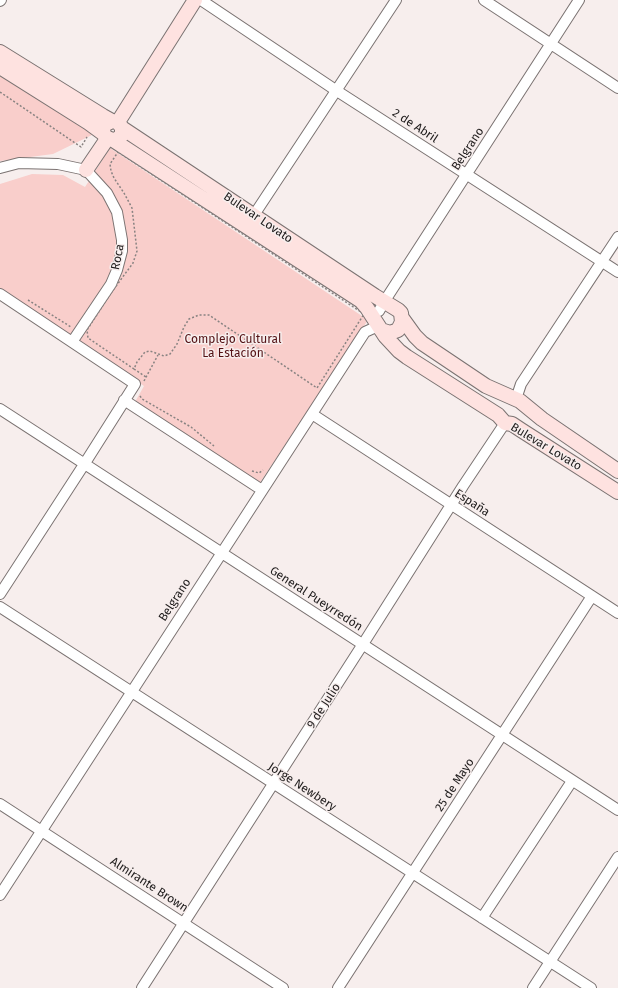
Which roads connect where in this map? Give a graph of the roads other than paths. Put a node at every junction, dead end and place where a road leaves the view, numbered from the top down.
1 (196, 0) edge
2 (201, 0) edge
3 (396, 0) edge
4 (484, 0) edge
5 (579, 0) edge
6 (551, 44) junction
7 (0, 52) edge
8 (0, 67) edge
9 (618, 88) edge
10 (337, 92) junction
11 (117, 124) junction
12 (108, 138) junction
13 (0, 168) edge
14 (86, 170) junction
15 (467, 175) junction
16 (250, 221) junction
17 (618, 237) edge
18 (602, 262) junction
19 (618, 272) edge
20 (0, 294) edge
21 (385, 317) junction
22 (72, 342) junction
23 (124, 400) junction
24 (517, 400) junction
25 (0, 409) edge
26 (312, 414) junction
27 (505, 421) junction
28 (85, 464) junction
29 (618, 471) edge
30 (262, 490) junction
31 (618, 492) edge
32 (452, 505) junction
33 (221, 553) junction
34 (0, 594) edge
35 (592, 596) junction
36 (0, 607) edge
37 (618, 613) edge
38 (363, 644) junction
39 (131, 692) junction
40 (502, 736) junction
41 (572, 781) junction
42 (274, 783) junction
43 (0, 804) edge
44 (618, 810) edge
45 (41, 831) junction
46 (618, 857) edge
47 (412, 874) junction
48 (0, 895) edge
49 (482, 918) junction
50 (184, 923) junction
51 (550, 962) junction
52 (142, 988) edge
53 (283, 988) edge
54 (338, 988) edge
55 (533, 988) edge
56 (591, 988) edge

1 - 11 main road
2 - 10 street, 2 de Abril
3 - 10 street
4 - 6 street
5 - 6 street, Belgrano
6 - 9 street
6 - 15 street, Belgrano
7 - 11 main road, Bulevar Lovato
8 - 12 main road, Bulevar Lovato
10 - 15 street, 2 de Abril
10 - 16 street
11 - 12 main road
11 - 16 main road, Bulevar Lovato
12 - 14 main road
12 - 16 main road, Bulevar Lovato
13 - 14 street
14 - 22 street, Roca
15 - 18 street, 2 de Abril
15 - 21 street, Belgrano
16 - 21 main road, Bulevar Lovato
16 - 21 main road, Bulevar Lovato
17 - 18 street
18 - 19 street, 2 de Abril
18 - 24 street
20 - 22 street
21 - 24 main road, Bulevar Lovato
21 - 26 street, Belgrano
21 - 27 main road, Bulevar Lovato
22 - 23 street
23 - 28 street
23 - 30 street
24 - 27 main road, 9 de Julio
24 - 27 main road, 9 de Julio
24 - 29 main road, Bulevar Lovato
25 - 28 street, General Pueyrredón
26 - 30 street, Belgrano
26 - 32 street, España
27 - 31 main road, Bulevar Lovato
27 - 32 street, 9 de Julio
28 - 33 street, General Pueyrredón
28 - 34 street
30 - 33 street, Belgrano
32 - 35 street, España
32 - 38 street, 9 de Julio
33 - 38 street, General Pueyrredón
33 - 39 street, Belgrano
35 - 37 street, España
35 - 40 street, 25 de Mayo
36 - 39 street, Jorge Newbery
38 - 40 street, General Pueyrredón
38 - 42 street, 9 de Julio
39 - 42 street, Jorge Newbery
39 - 45 street, Belgrano
40 - 41 street, General Pueyrredón
40 - 47 street, 25 de Mayo
41 - 44 street, General Pueyrredón
41 - 49 street
42 - 47 street, Jorge Newbery
42 - 50 street, 9 de Julio
43 - 45 street, Almirante Brown
45 - 48 street, Belgrano
45 - 50 street, Almirante Brown
46 - 51 street
47 - 49 street, Jorge Newbery
47 - 54 street, 25 de Mayo
49 - 51 street, Jorge Newbery
50 - 52 street, 9 de Julio
50 - 53 street, Almirante Brown
51 - 55 street
51 - 56 street, Jorge Newbery

